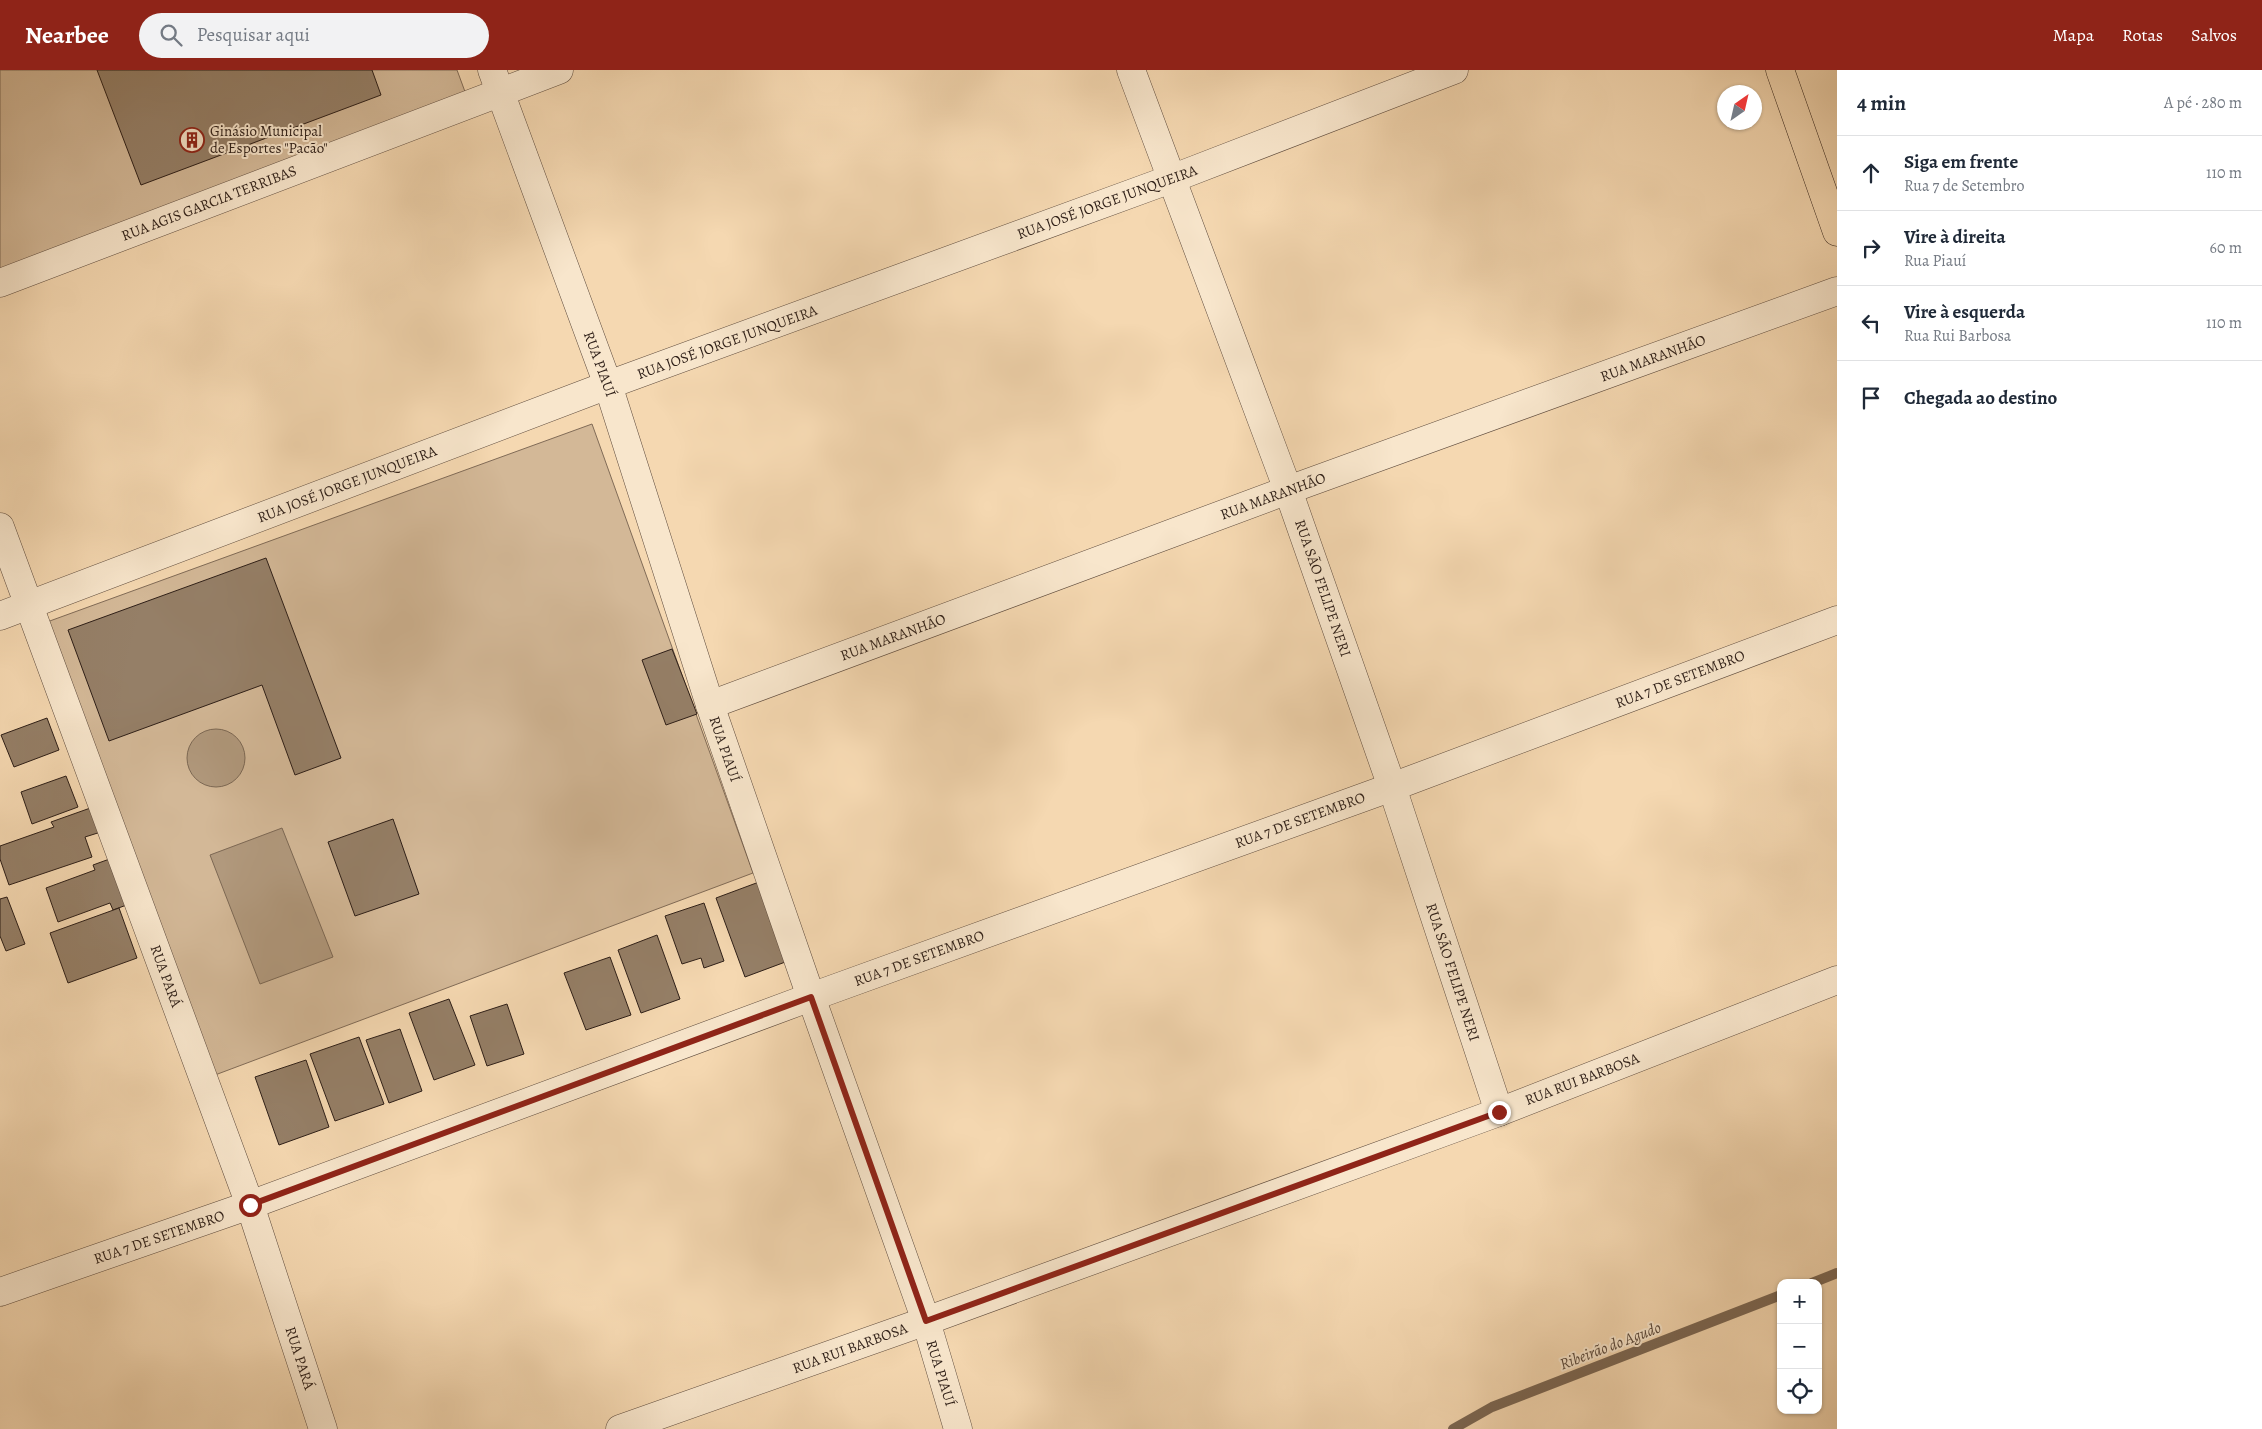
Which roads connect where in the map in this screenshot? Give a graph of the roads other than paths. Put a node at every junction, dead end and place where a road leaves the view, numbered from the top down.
1 (559, 70) edge
2 (1132, 70) edge
3 (1454, 70) edge
4 (1780, 70) edge
5 (496, 81) edge
6 (1171, 179) junction
7 (1837, 232) edge
8 (0, 282) edge
9 (1837, 291) edge
10 (608, 385) junction
11 (1288, 490) junction
12 (0, 526) edge
13 (30, 605) junction
14 (0, 616) edge
15 (1837, 620) edge
16 (710, 705) junction
17 (1392, 787) junction
18 (1837, 980) edge
19 (811, 997) junction
20 (1499, 1112) junction
21 (250, 1205) junction
22 (0, 1292) edge
23 (926, 1321) junction
24 (323, 1429) edge
25 (620, 1429) edge
26 (958, 1429) edge

1 - 5 street, RUA AGIS GARCIA TERRIBAS
2 - 6 street, RUA SÃO FELIPE NERI
3 - 6 street, RUA JOSÉ JORGE JUNQUEIRA
4 - 7 main road
5 - 8 street, RUA AGIS GARCIA TERRIBAS
5 - 10 street, RUA PIAUÍ
6 - 10 street, RUA JOSÉ JORGE JUNQUEIRA
6 - 11 street, RUA SÃO FELIPE NERI
9 - 11 street, RUA MARANHÃO
10 - 13 street, RUA JOSÉ JORGE JUNQUEIRA
10 - 16 street, RUA PIAUÍ
11 - 16 street, RUA MARANHÃO
11 - 17 street, RUA SÃO FELIPE NERI
12 - 13 street, RUA PARÁ
13 - 14 street, RUA JOSÉ JORGE JUNQUEIRA
13 - 21 street, RUA PARÁ
15 - 17 street, RUA 7 DE SETEMBRO
16 - 19 street, RUA PIAUÍ
17 - 19 street, RUA 7 DE SETEMBRO
17 - 20 street, RUA SÃO FELIPE NERI
18 - 20 street, RUA RUI BARBOSA
19 - 21 street, RUA 7 DE SETEMBRO
19 - 23 street, RUA PIAUÍ
20 - 23 street, RUA RUI BARBOSA
21 - 22 street, RUA 7 DE SETEMBRO
21 - 24 street, RUA PARÁ
23 - 25 street, RUA RUI BARBOSA
23 - 26 street, RUA PIAUÍ

